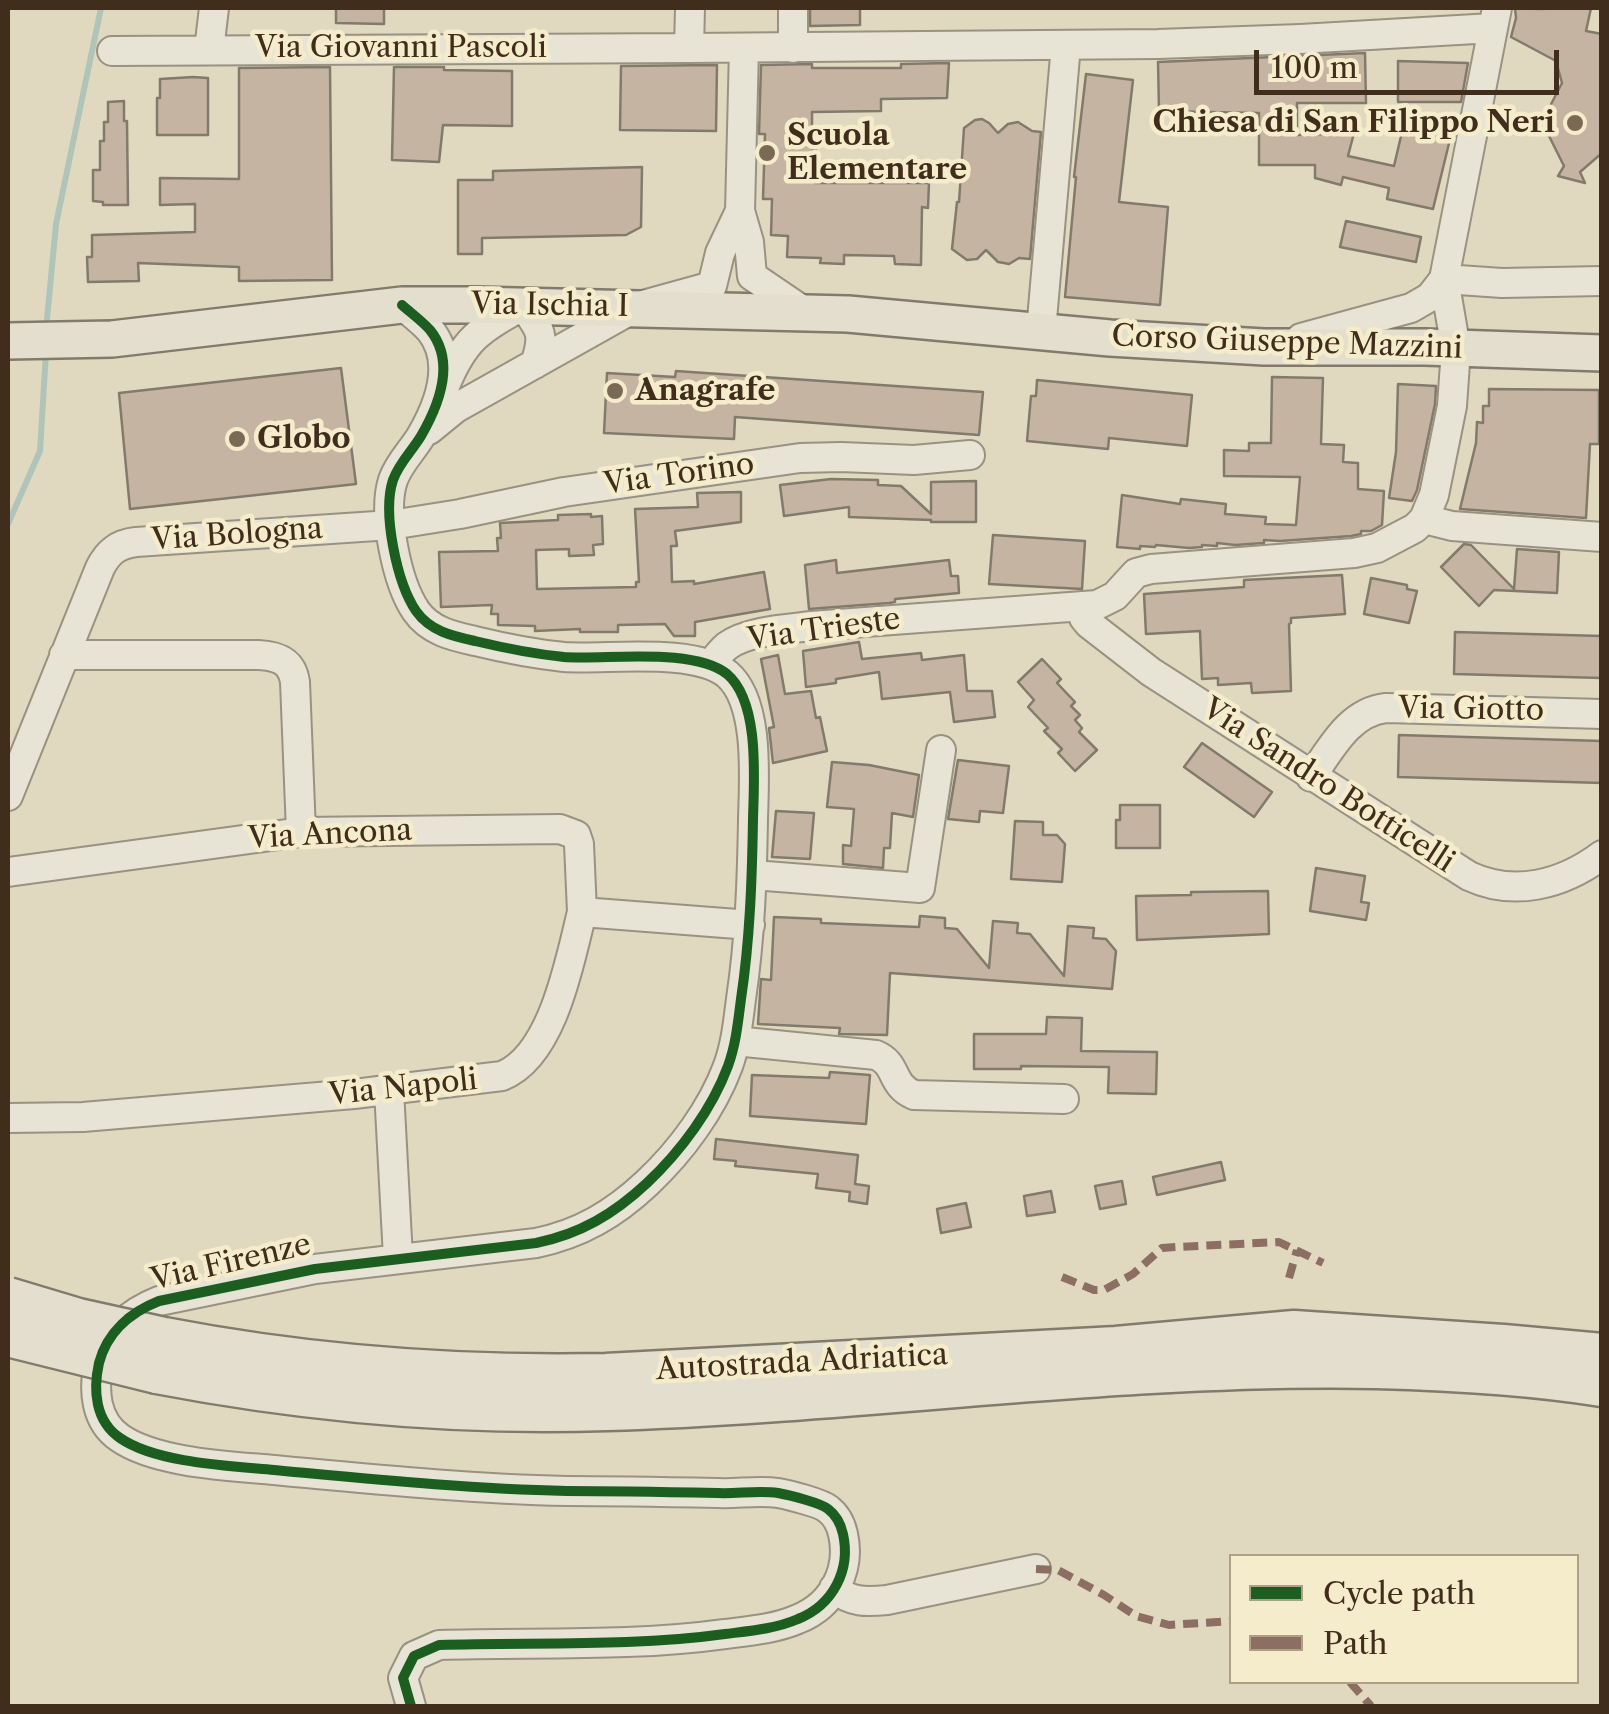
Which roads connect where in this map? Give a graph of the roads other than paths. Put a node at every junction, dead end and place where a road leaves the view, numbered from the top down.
1 (214, 8) edge
2 (690, 8) edge
3 (793, 8) edge
4 (1495, 18) edge
5 (1066, 45) junction
6 (689, 48) junction
7 (744, 48) junction
8 (793, 48) junction
9 (209, 50) junction
10 (112, 51) dead end
11 (740, 211) junction
12 (752, 276) junction
13 (1602, 280) edge
14 (1437, 288) junction
15 (722, 298) junction
16 (402, 305) junction
17 (524, 306) junction
18 (636, 307) junction
19 (805, 312) junction
20 (974, 324) joint
21 (1041, 331) junction
22 (34, 341) edge
23 (1264, 347) junction
24 (1441, 348) junction
25 (1602, 353) edge
26 (535, 364) junction
27 (440, 397) junction
28 (420, 438) junction
29 (970, 455) dead end
30 (1424, 519) junction
31 (392, 525) junction
32 (1602, 537) edge
33 (1082, 606) junction
34 (64, 655) junction
35 (711, 665) junction
36 (1602, 714) edge
37 (941, 750) dead end
38 (1311, 777) junction
39 (8, 796) edge
40 (302, 832) junction
41 (1602, 856) edge
42 (8, 872) edge
43 (753, 874) junction
44 (582, 912) junction
45 (750, 925) junction
46 (735, 1040) junction
47 (390, 1090) junction
48 (1064, 1099) dead end
49 (8, 1118) edge
50 (398, 1258) junction
51 (8, 1298) edge
52 (8, 1336) edge
53 (1602, 1354) edge
54 (160, 1355) junction
55 (1602, 1386) edge
56 (1036, 1568) dead end
57 (834, 1588) junction
58 (411, 1706) edge

1 - 9 street
2 - 6 street
3 - 8 street
4 - 5 street
4 - 14 street
5 - 8 street
5 - 21 street
6 - 7 street, Via Giovanni Pascoli
6 - 9 street, Via Giovanni Pascoli
7 - 8 street, Via Giovanni Pascoli
7 - 11 street
9 - 10 street, Via Giovanni Pascoli
11 - 12 street
11 - 15 street
12 - 15 street
12 - 19 street
13 - 14 street
14 - 23 street
14 - 24 street
15 - 18 main road, Via Ischia I
15 - 19 main road, Via Ischia I
16 - 17 main road, Via Ischia I
16 - 22 main road, Via Ischia I
16 - 27 street
17 - 18 main road, Via Ischia I
17 - 26 street
17 - 27 street
18 - 26 street
19 - 20 main road, Via Ischia I
20 - 21 main road, Corso Giuseppe Mazzini
21 - 23 main road, Corso Giuseppe Mazzini
23 - 24 main road, Corso Giuseppe Mazzini
24 - 25 main road, Corso Giuseppe Mazzini
24 - 30 street
26 - 28 street
27 - 28 street
28 - 31 street
29 - 31 street, Via Torino
30 - 32 street
30 - 33 street
31 - 34 street, Via Bologna
31 - 35 street
33 - 35 street, Via Trieste
33 - 38 street, Via Sandro Botticelli
34 - 39 street, Via Bologna
34 - 40 street
35 - 43 street, Via Firenze
36 - 38 street, Via Giotto
37 - 43 street
38 - 41 street, Via Sandro Botticelli
40 - 42 street, Via Ancona
40 - 44 street, Via Ancona
43 - 45 street, Via Firenze
44 - 45 street
44 - 47 street, Via Napoli
45 - 46 street, Via Firenze
46 - 48 street
46 - 50 street, Via Firenze
47 - 49 street, Via Napoli
47 - 50 street
50 - 57 street, Via Firenze
51 - 54 highway, Autostrada Adriatica, bridge
52 - 54 highway, Autostrada Adriatica, bridge
53 - 54 highway, Autostrada Adriatica
54 - 55 highway, Autostrada Adriatica
56 - 57 street
57 - 58 street

